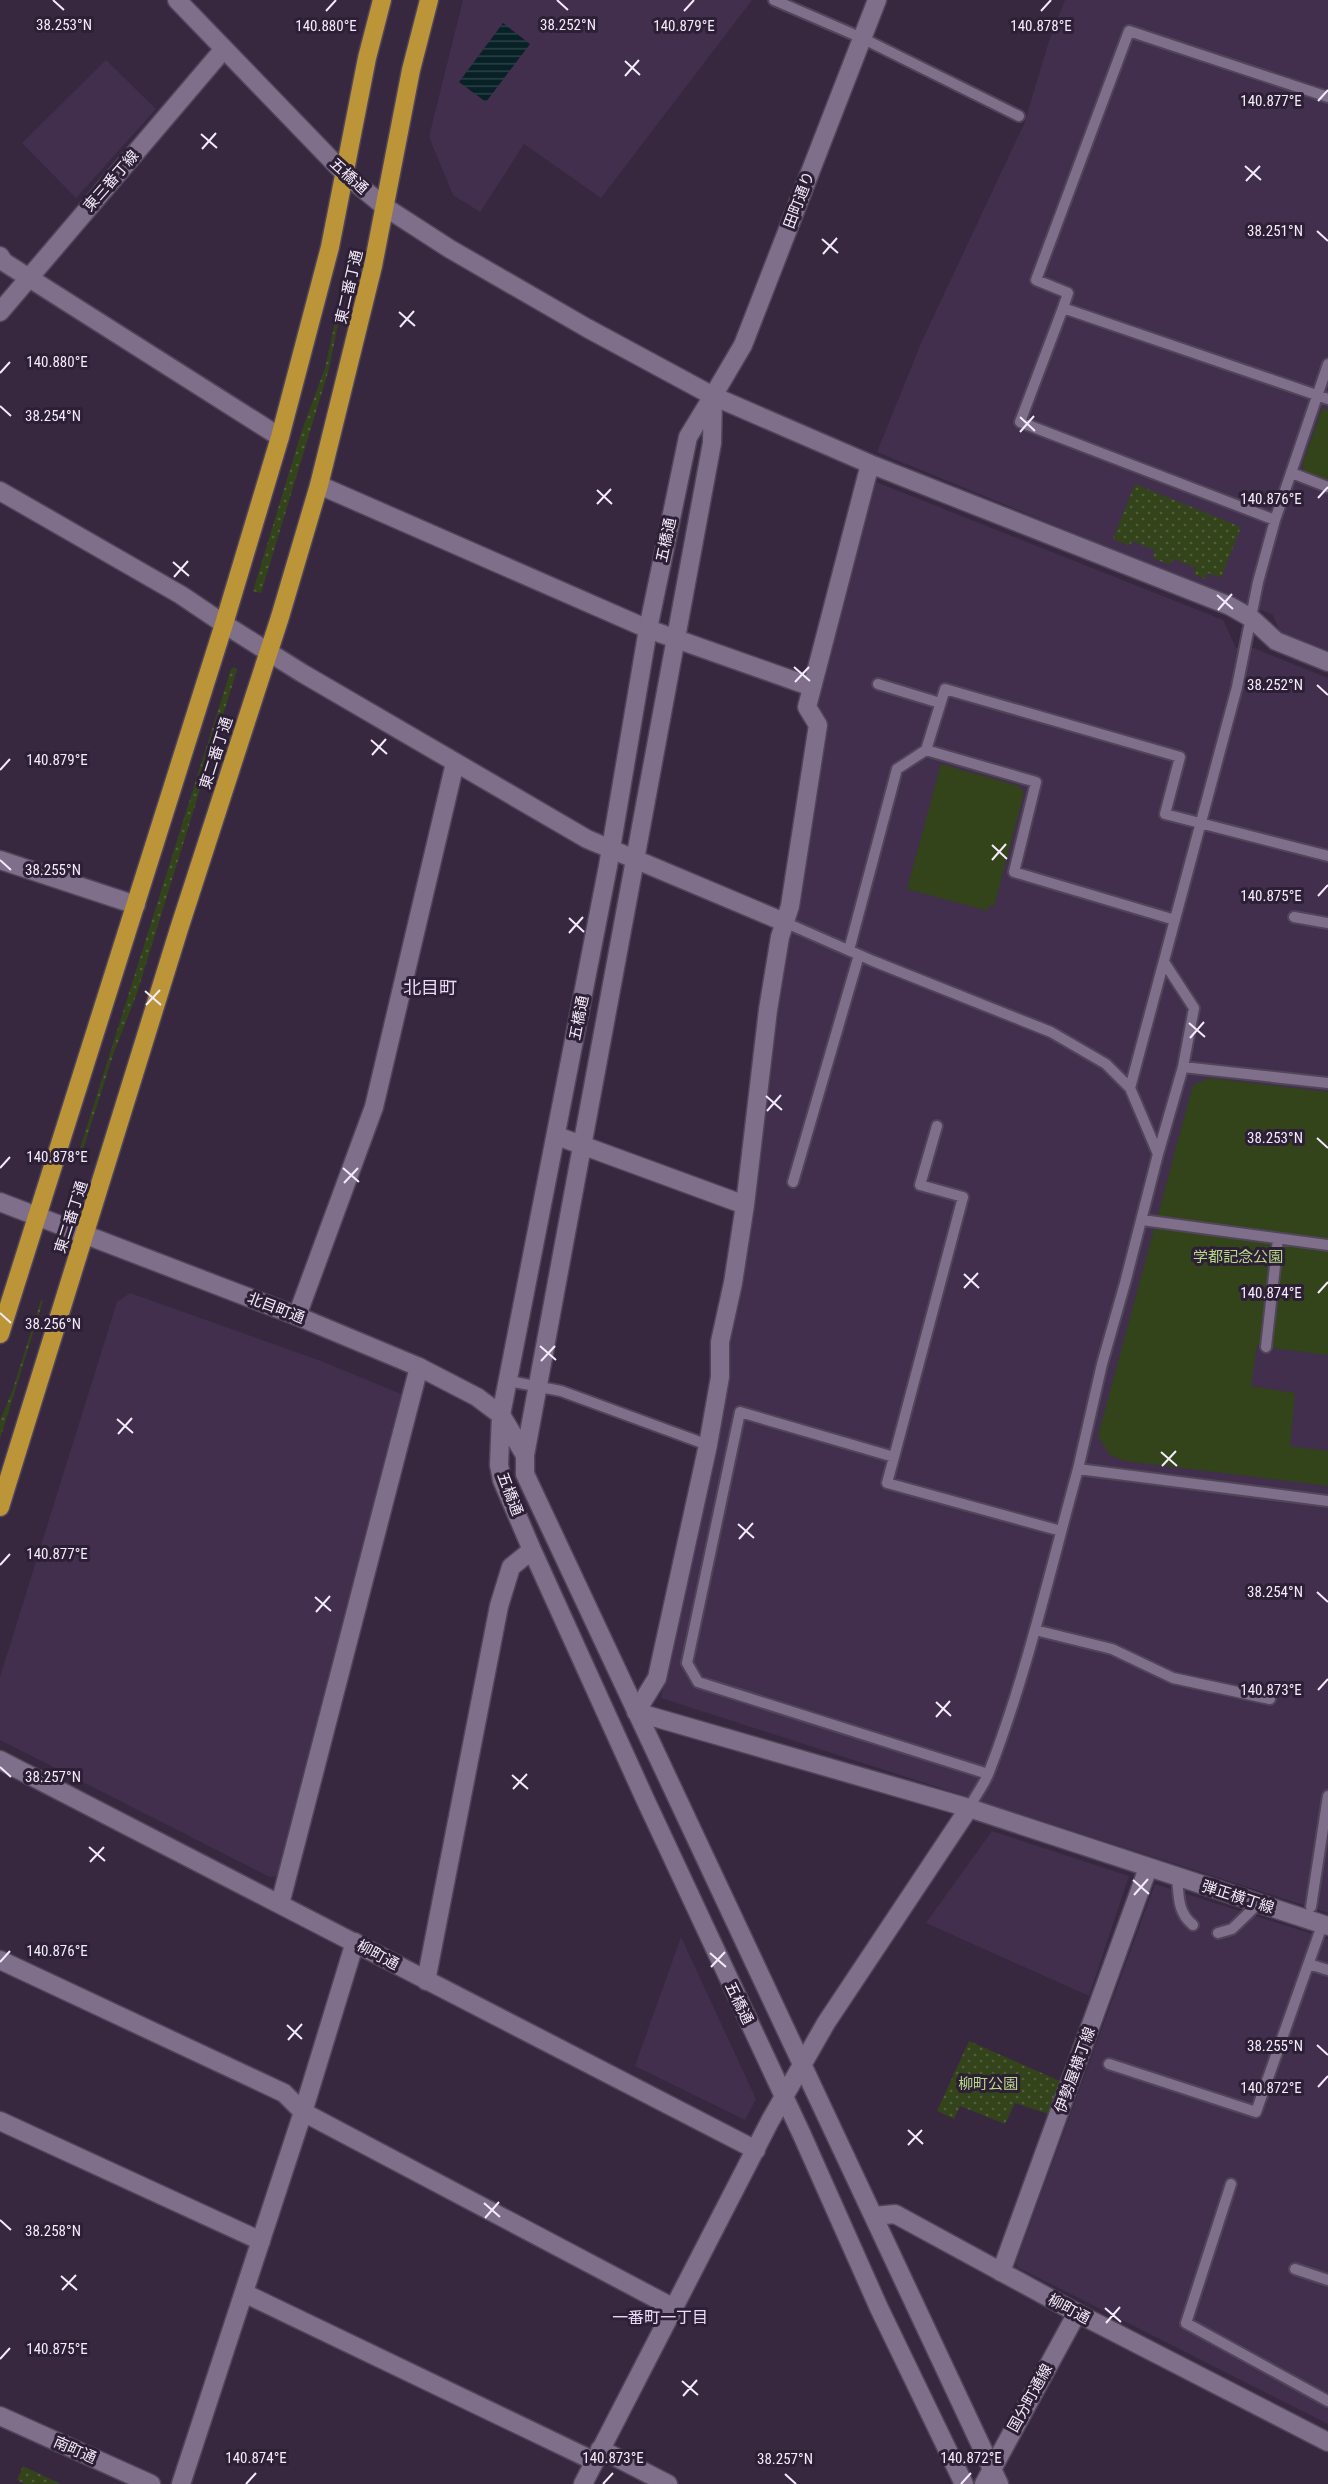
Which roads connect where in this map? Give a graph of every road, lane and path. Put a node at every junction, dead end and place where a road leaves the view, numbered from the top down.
1 (177, 0) edge
2 (382, 0) edge
3 (429, 0) edge
4 (774, 0) edge
5 (877, 0) edge
6 (862, 38) junction
7 (223, 50) junction
8 (1328, 97) edge
9 (1018, 116) dead end
10 (345, 174) junction
11 (385, 207) junction
12 (0, 256) edge
13 (28, 279) junction
14 (1063, 308) junction
15 (0, 312) edge
16 (1328, 364) edge
17 (712, 396) junction
18 (1323, 397) edge
19 (280, 437) junction
20 (870, 464) junction
21 (1292, 473) junction
22 (319, 484) junction
23 (1328, 487) edge
24 (0, 491) edge
25 (1275, 520) junction
26 (1251, 618) junction
27 (224, 624) junction
28 (648, 629) junction
29 (676, 639) junction
30 (268, 651) junction
31 (1328, 662) edge
32 (878, 684) dead end
33 (812, 687) junction
34 (940, 703) junction
35 (926, 750) junction
36 (455, 763) junction
37 (1200, 824) junction
38 (610, 850) junction
39 (1328, 856) edge
40 (634, 859) junction
41 (0, 860) edge
42 (136, 905) junction
43 (1294, 917) dead end
44 (1175, 920) junction
45 (784, 922) junction
46 (1328, 923) edge
47 (854, 952) junction
48 (1164, 962) junction
49 (1183, 1067) junction
50 (1328, 1083) edge
51 (1130, 1088) junction
52 (937, 1126) dead end
53 (557, 1136) junction
54 (581, 1144) junction
55 (1158, 1154) junction
56 (793, 1182) dead end
57 (0, 1202) edge
58 (745, 1204) junction
59 (37, 1217) junction
60 (1142, 1220) junction
61 (83, 1234) junction
62 (1278, 1239) junction
63 (1328, 1245) edge
64 (297, 1316) junction
65 (0, 1334) edge
66 (1266, 1347) dead end
67 (419, 1367) junction
68 (509, 1381) junction
69 (538, 1387) junction
70 (501, 1415) junction
71 (708, 1445) junction
72 (525, 1455) junction
73 (894, 1456) junction
74 (1078, 1469) junction
75 (1328, 1501) edge
76 (0, 1507) edge
77 (1061, 1531) junction
78 (532, 1550) junction
79 (1035, 1630) junction
80 (1270, 1699) dead end
81 (636, 1712) junction
82 (0, 1760) edge
83 (988, 1774) junction
84 (1328, 1796) edge
85 (969, 1808) junction
86 (1148, 1868) junction
87 (1177, 1877) junction
88 (1259, 1903) junction
89 (280, 1904) junction
90 (1311, 1907) dead end
91 (1193, 1925) dead end
92 (1323, 1930) edge
93 (1218, 1933) dead end
94 (355, 1942) junction
95 (0, 1960) edge
96 (1309, 1964) junction
97 (1328, 1970) edge
98 (426, 1981) junction
99 (1108, 2064) dead end
100 (802, 2067) junction
101 (784, 2098) junction
102 (303, 2112) junction
103 (0, 2121) edge
104 (756, 2150) junction
105 (1231, 2184) dead end
106 (874, 2216) junction
107 (261, 2241) junction
108 (1295, 2269) dead end
109 (1001, 2272) junction
110 (1328, 2280) edge
111 (244, 2293) junction
112 (674, 2308) junction
113 (1077, 2313) junction
114 (1328, 2401) edge
115 (0, 2416) edge
116 (1328, 2442) edge
117 (597, 2455) junction
118 (992, 2479) edge
119 (131, 2480) edge
120 (151, 2484) edge
121 (181, 2484) edge
122 (583, 2484) edge
123 (668, 2484) edge
124 (964, 2484) edge

1 - 7 street, 五橋通
2 - 10 highway, 東二番丁通
3 - 11 highway, 東二番丁通
4 - 6 lane
5 - 6 street, 田町通り
6 - 9 lane
6 - 17 street, 田町通り
7 - 10 street, 五橋通
7 - 13 street, 東三番丁線
8 - 14 lane
10 - 11 street, 五橋通
10 - 19 highway, 東二番丁通
11 - 17 street, 五橋通
11 - 22 highway, 東二番丁通
12 - 13 street
13 - 15 street, 東三番丁線
13 - 19 street
14 - 18 lane
14 - 25 lane
16 - 18 lane
17 - 20 street
17 - 28 street, 五橋通
17 - 29 street, 五橋通
18 - 21 lane
19 - 27 highway, 東二番丁通
20 - 26 street
20 - 33 street
21 - 23 lane
21 - 25 lane
22 - 28 street
22 - 30 highway, 東二番丁通
24 - 27 street
25 - 26 lane
26 - 31 street
26 - 37 lane
27 - 30 street
27 - 42 highway, 東二番丁通
28 - 29 street
28 - 38 street, 五橋通
29 - 33 street
29 - 40 street, 五橋通
30 - 36 street
30 - 61 highway, 東二番丁通
32 - 34 lane
33 - 45 street
34 - 35 lane
34 - 37 lane
35 - 44 lane
35 - 47 lane
36 - 38 street
36 - 64 street
37 - 39 lane
37 - 44 lane
38 - 40 street
38 - 53 street, 五橋通
40 - 45 street
40 - 54 street, 五橋通
41 - 42 street
42 - 59 highway, 東二番丁通
43 - 46 lane
44 - 48 lane
45 - 47 lane
45 - 58 street
47 - 51 lane
47 - 56 lane
48 - 49 lane
48 - 51 lane
49 - 50 lane
49 - 55 lane
51 - 55 lane
52 - 73 lane
53 - 54 street
53 - 68 street, 五橋通
54 - 58 street
54 - 69 street, 五橋通
55 - 60 lane
57 - 59 street, 北目町通
58 - 71 street
59 - 61 street, 北目町通
59 - 65 highway, 東二番丁通
60 - 62 lane
60 - 74 lane
61 - 64 street, 北目町通
61 - 76 highway, 東二番丁通
62 - 63 lane
62 - 66 lane
64 - 67 street, 北目町通
67 - 70 street, 北目町通
67 - 89 street
68 - 69 lane
68 - 70 street, 五橋通
69 - 71 lane
69 - 72 street, 五橋通
70 - 72 street, 北目町通
70 - 78 street, 五橋通
71 - 81 street
72 - 81 street, 五橋通
73 - 77 lane
73 - 83 lane
74 - 75 lane
74 - 77 lane
77 - 79 lane
78 - 98 street
78 - 101 street, 五橋通
79 - 80 lane
79 - 83 lane
81 - 85 street, 弾正横丁線
81 - 100 street, 五橋通
82 - 89 street, 柳町通
83 - 85 lane
84 - 90 lane
85 - 86 street, 弾正横丁線
85 - 100 street
86 - 87 street, 弾正横丁線
86 - 109 street, 伊勢屋横丁線
87 - 88 street, 弾正横丁線
87 - 91 lane
88 - 92 street, 弾正横丁線
88 - 93 lane
89 - 94 street, 柳町通
92 - 96 lane
94 - 98 street, 柳町通
94 - 102 street
95 - 102 street
96 - 97 lane
96 - 99 lane
98 - 104 street, 柳町通
100 - 101 street
100 - 106 street, 五橋通
101 - 104 street
101 - 124 street, 五橋通
102 - 107 street
102 - 112 street
103 - 107 street
104 - 112 street
105 - 114 lane
106 - 109 street, 柳町通
106 - 118 street, 五橋通
107 - 111 street
108 - 110 lane
109 - 113 street, 柳町通
111 - 117 street
111 - 121 street
112 - 117 street
113 - 116 street, 柳町通
113 - 118 street, 国分町通線
115 - 119 street, 南町通
117 - 122 street
117 - 123 street
119 - 120 street, 南町通

